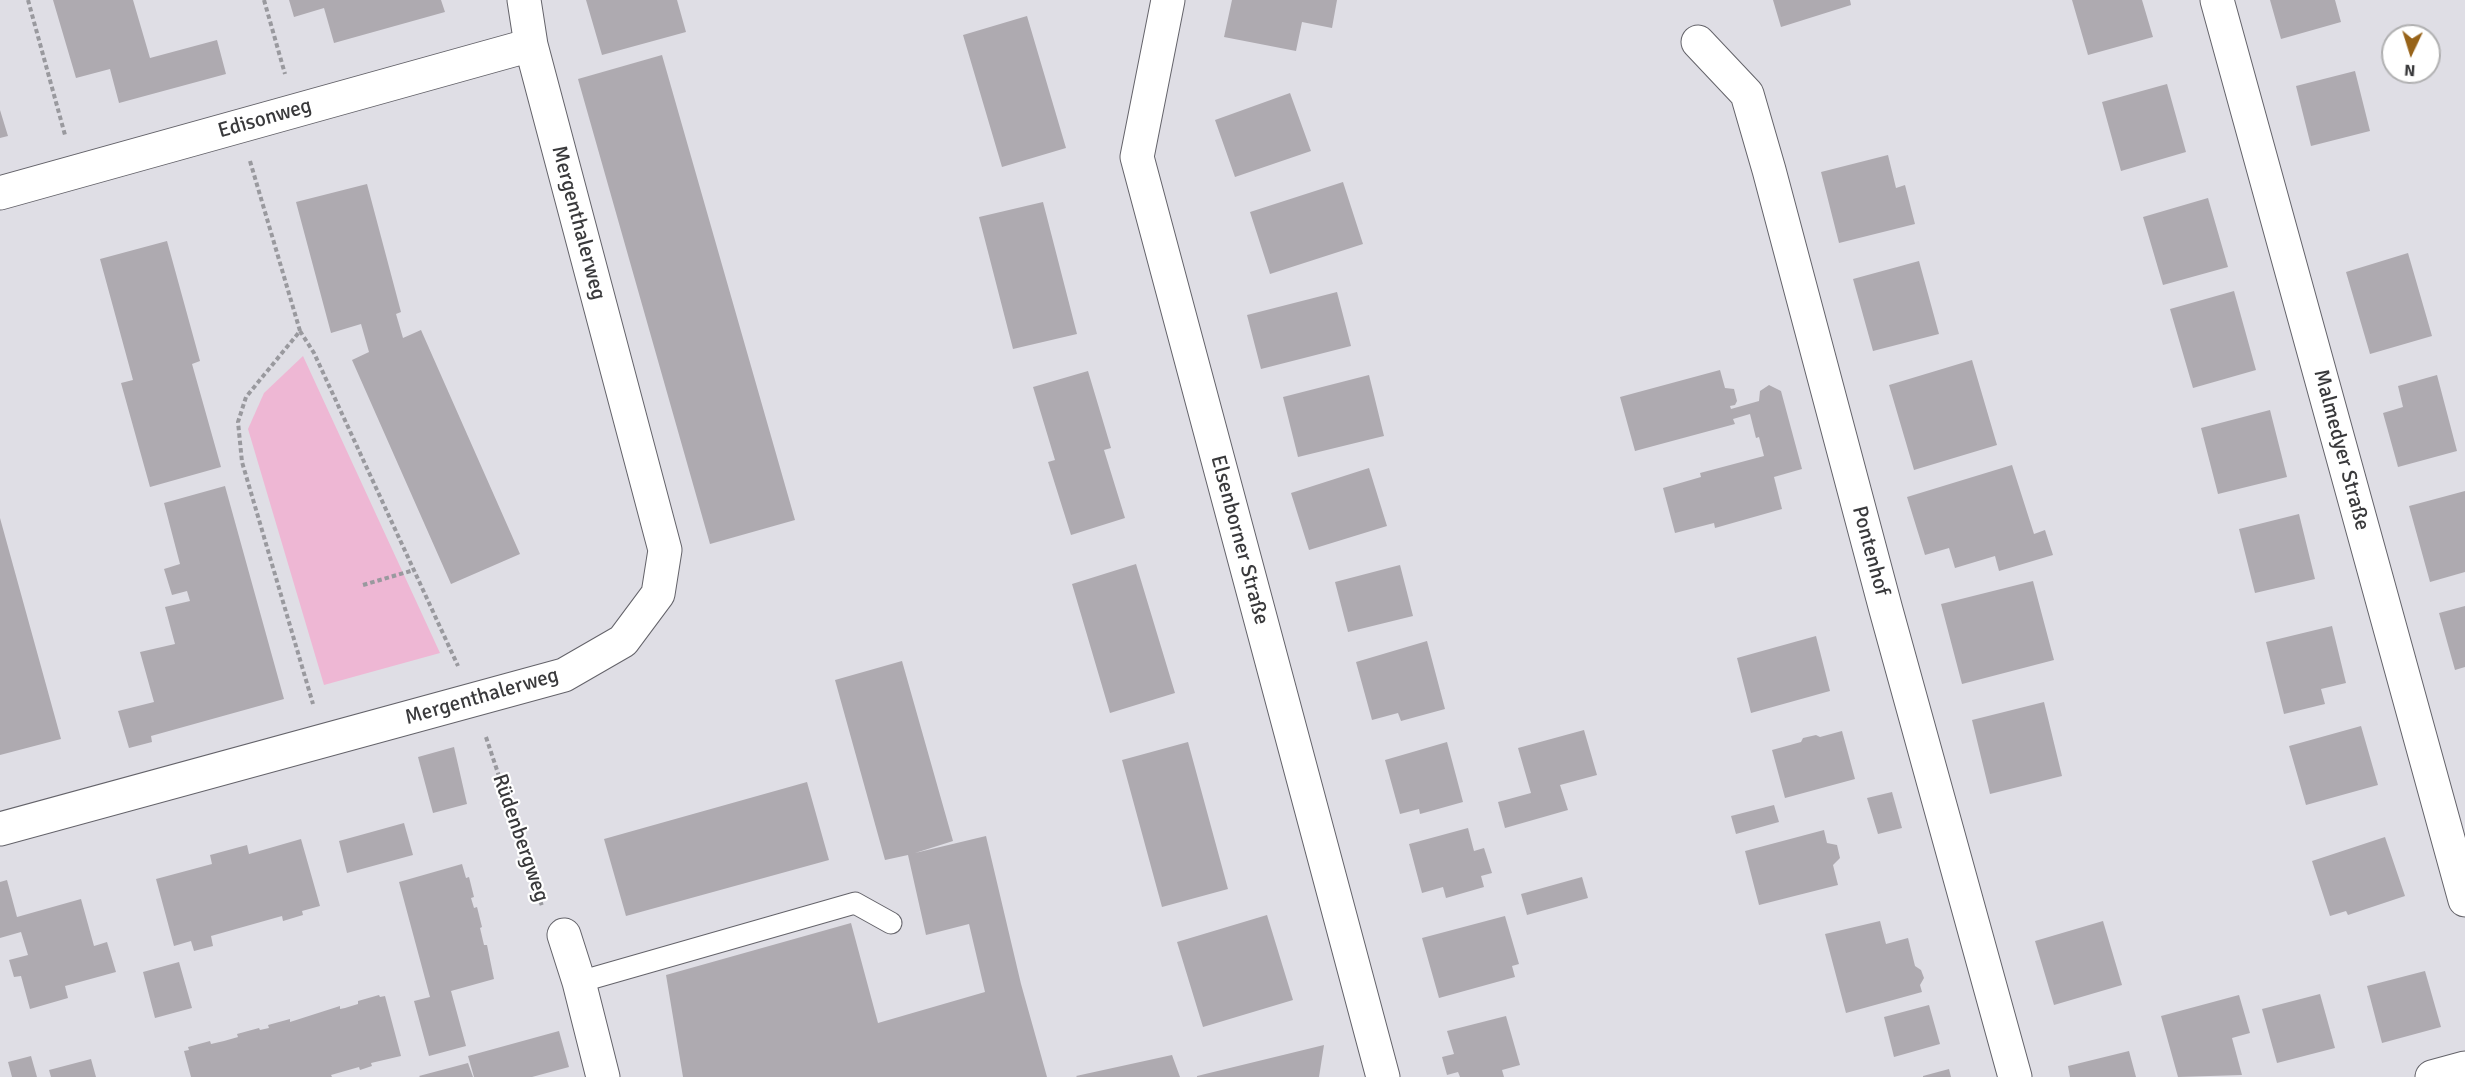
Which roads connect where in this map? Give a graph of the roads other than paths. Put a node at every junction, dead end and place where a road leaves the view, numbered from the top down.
1 (524, 0) edge
2 (1168, 0) edge
3 (2217, 0) edge
4 (1698, 42) dead end
5 (531, 45) junction
6 (0, 193) edge
7 (0, 829) edge
8 (2465, 900) edge
9 (891, 923) dead end
10 (564, 935) road end
11 (579, 982) junction
12 (2465, 1068) edge
13 (603, 1077) edge
14 (1383, 1077) edge
15 (2015, 1077) edge
16 (2432, 1077) edge

1 - 5 street, Mergenthalerweg
2 - 14 street, Elsenborner Straße
3 - 8 street, Malmedyer Straße
4 - 15 street, Pontenhof
5 - 6 street, Edisonweg
5 - 7 street, Mergenthalerweg
9 - 11 lane
10 - 11 street
11 - 13 street
12 - 16 street

